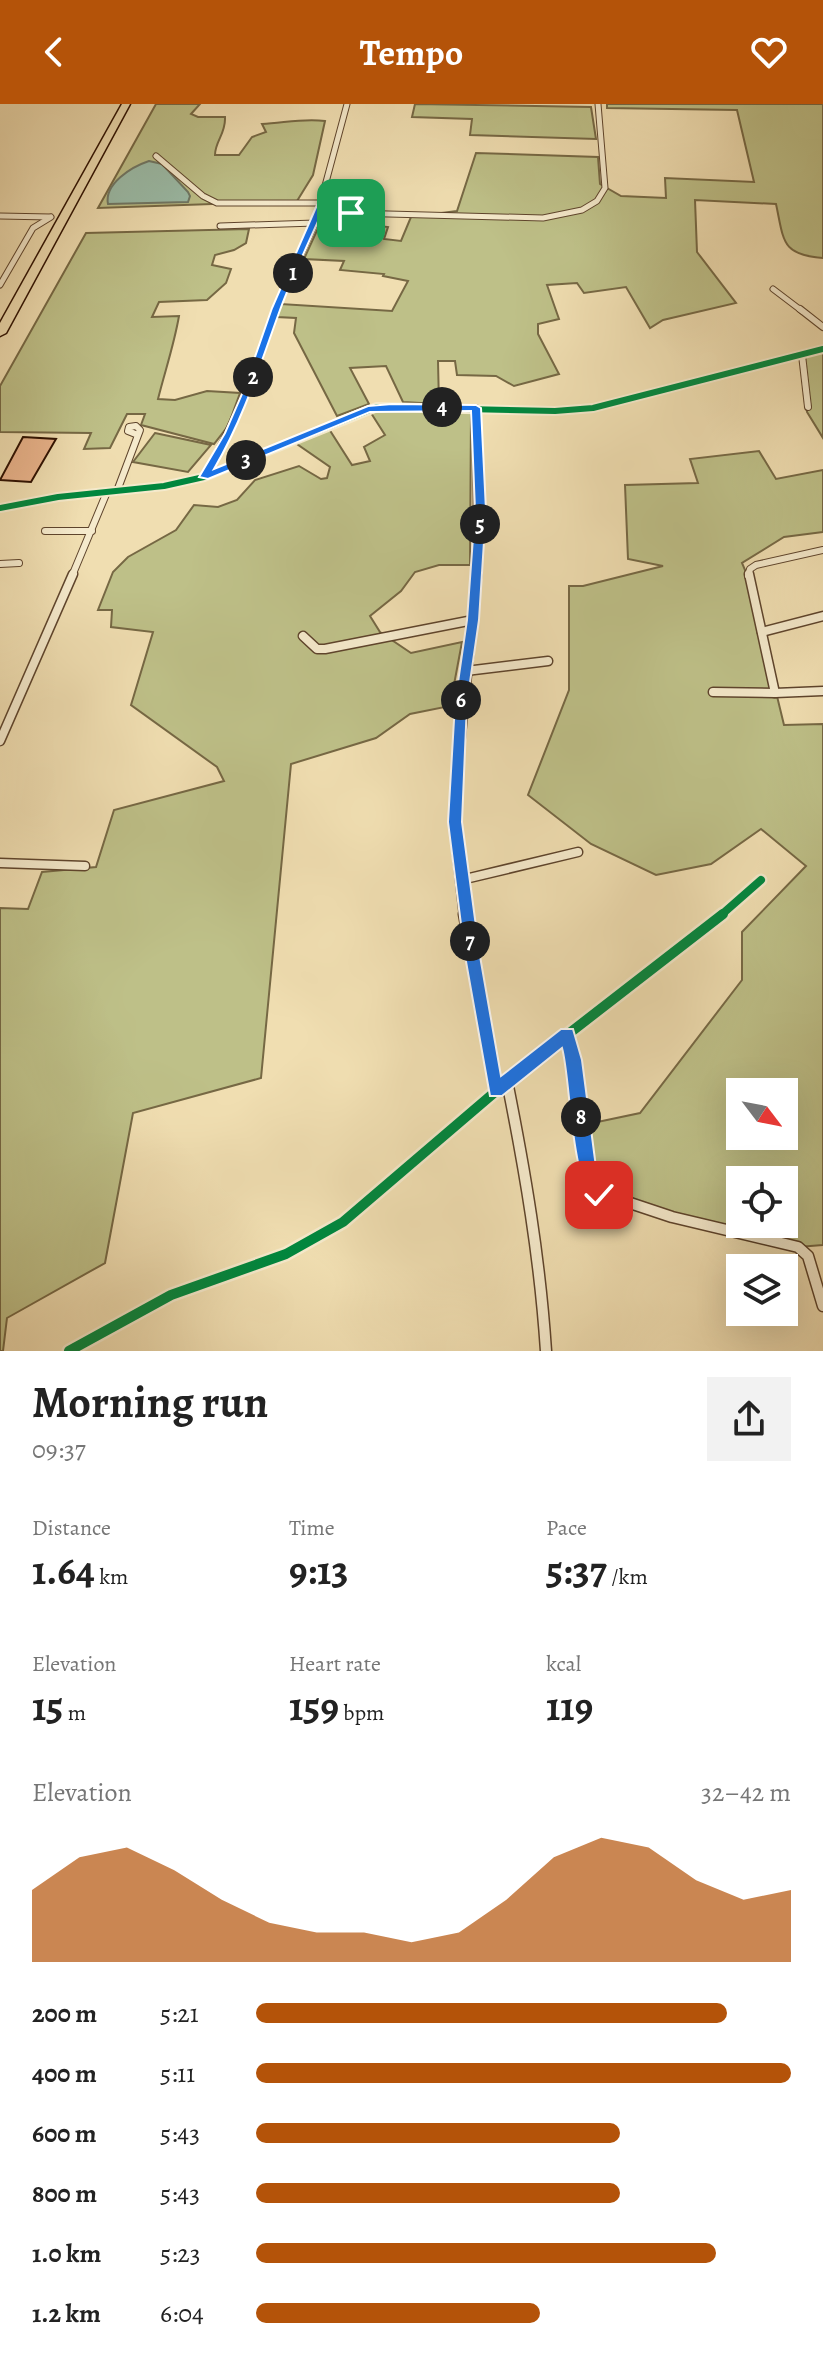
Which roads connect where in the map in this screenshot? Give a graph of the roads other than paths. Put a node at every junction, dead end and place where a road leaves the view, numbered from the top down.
1 (126, 104) edge
2 (347, 104) edge
3 (598, 104) edge
4 (156, 156) dead end
5 (321, 204) junction
6 (0, 216) edge
7 (315, 223) junction
8 (220, 226) dead end
9 (0, 285) edge
10 (773, 289) dead end
11 (823, 327) edge
12 (0, 333) edge
13 (823, 349) edge
14 (802, 355) junction
15 (808, 407) dead end
16 (476, 408) junction
17 (138, 435) dead end
18 (204, 477) junction
19 (117, 491) junction
20 (107, 492) junction
21 (0, 508) edge
22 (45, 531) dead end
23 (92, 531) junction
24 (823, 550) edge
25 (19, 563) dead end
26 (0, 564) edge
27 (823, 616) edge
28 (473, 620) junction
29 (762, 632) junction
30 (303, 636) dead end
31 (548, 661) dead end
32 (466, 671) junction
33 (823, 691) edge
34 (713, 692) dead end
35 (775, 693) junction
36 (0, 741) edge
37 (578, 852) dead end
38 (0, 863) edge
39 (85, 866) dead end
40 (461, 880) junction
41 (761, 880) dead end
42 (567, 1035) junction
43 (507, 1081) junction
44 (496, 1091) junction
45 (823, 1306) edge
46 (69, 1351) edge
47 (546, 1351) edge

1 - 12 highway
2 - 5 street
3 - 5 street
4 - 5 street
5 - 7 street
6 - 9 street
7 - 8 street
7 - 18 street
10 - 11 street
13 - 14 street
14 - 15 street
14 - 16 street
16 - 18 street
16 - 28 street
17 - 19 street
18 - 19 street
19 - 20 street
20 - 21 street
20 - 23 street
22 - 23 street
23 - 36 street
24 - 29 street
25 - 26 street
27 - 29 street
28 - 30 street
28 - 32 street
29 - 35 street
31 - 32 street
32 - 40 street
33 - 35 street
34 - 35 street
37 - 40 street
38 - 39 street
40 - 44 street
41 - 42 street
42 - 43 street
42 - 45 street
43 - 44 street
43 - 47 street
44 - 46 street

